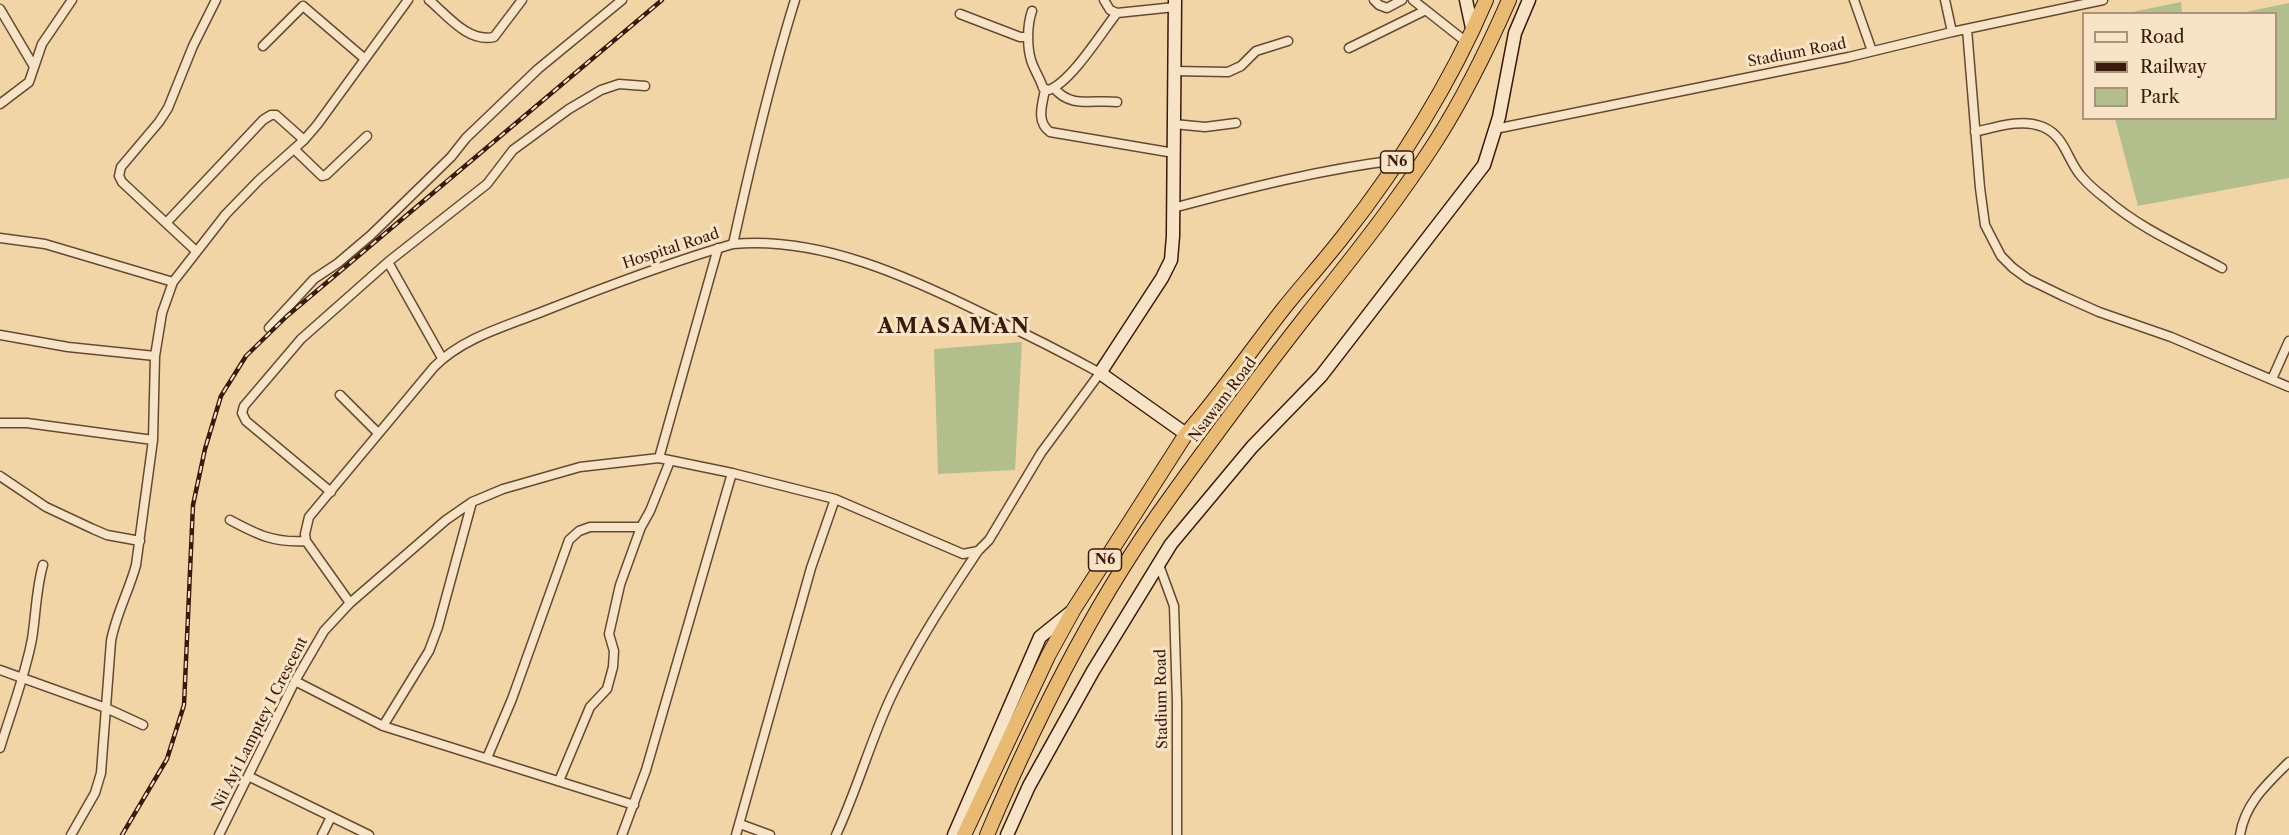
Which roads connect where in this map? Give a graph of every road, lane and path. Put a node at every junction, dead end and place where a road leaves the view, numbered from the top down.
1 (72, 0) edge
2 (216, 0) edge
3 (408, 0) edge
4 (429, 0) edge
5 (522, 0) edge
6 (622, 0) edge
7 (795, 0) edge
8 (1104, 0) edge
9 (1374, 0) edge
10 (1402, 0) edge
11 (1413, 0) edge
12 (1466, 0) edge
13 (1486, 0) edge
14 (1509, 0) edge
15 (1528, 0) edge
16 (1854, 0) edge
17 (1946, 0) edge
18 (2099, 0) edge
19 (1175, 4) edge
20 (0, 9) edge
21 (1032, 11) dead end
22 (1424, 11) junction
23 (1117, 13) junction
24 (960, 14) dead end
25 (1967, 29) junction
26 (1952, 32) junction
27 (1468, 35) junction
28 (1028, 37) junction
29 (1288, 41) dead end
30 (263, 46) dead end
31 (1349, 48) dead end
32 (1872, 51) junction
33 (365, 59) junction
34 (33, 65) junction
35 (1174, 71) junction
36 (645, 86) dead end
37 (1050, 89) junction
38 (1117, 102) dead end
39 (0, 104) edge
40 (1236, 123) dead end
41 (1174, 124) junction
42 (1496, 129) junction
43 (1976, 132) junction
44 (367, 136) dead end
45 (304, 140) junction
46 (294, 148) junction
47 (1174, 153) junction
48 (1398, 160) junction
49 (1173, 208) junction
50 (167, 222) junction
51 (0, 238) edge
52 (733, 244) junction
53 (718, 248) junction
54 (196, 251) junction
55 (388, 262) junction
56 (2222, 268) dead end
57 (173, 282) junction
58 (269, 328) dead end
59 (0, 335) edge
60 (2289, 341) edge
61 (155, 356) junction
62 (442, 358) junction
63 (1100, 373) junction
64 (2272, 379) junction
65 (2289, 387) edge
66 (340, 395) dead end
67 (0, 423) edge
68 (378, 434) junction
69 (1186, 434) junction
70 (153, 440) junction
71 (659, 458) junction
72 (670, 461) junction
73 (732, 473) junction
74 (0, 476) edge
75 (331, 492) junction
76 (836, 499) junction
77 (472, 501) junction
78 (231, 520) dead end
79 (641, 527) junction
80 (140, 541) junction
81 (306, 541) junction
82 (978, 551) junction
83 (43, 565) dead end
84 (1159, 565) junction
85 (350, 603) junction
86 (1074, 609) junction
87 (0, 670) edge
88 (22, 679) junction
89 (295, 681) junction
90 (106, 708) junction
91 (142, 724) dead end
92 (383, 726) junction
93 (0, 748) edge
94 (487, 758) junction
95 (2288, 764) edge
96 (248, 776) junction
97 (559, 781) junction
98 (634, 805) junction
99 (331, 817) junction
100 (740, 824) junction
101 (71, 835) edge
102 (219, 835) edge
103 (322, 835) edge
104 (369, 835) edge
105 (622, 835) edge
106 (736, 835) edge
107 (770, 835) edge
108 (836, 835) edge
109 (954, 835) edge
110 (964, 835) edge
111 (987, 835) edge
112 (1007, 835) edge
113 (1177, 835) edge
114 (2240, 835) edge

1 - 34 street
2 - 50 street
3 - 33 street
4 - 5 street
6 - 58 street
7 - 52 street
8 - 23 street
9 - 10 street
11 - 22 street
12 - 27 main road
13 - 27 highway, Nsawam Road / N6
14 - 111 highway, Nsawam Road / N6
15 - 42 main road
16 - 32 street
17 - 26 street
18 - 25 street, Stadium Road
19 - 23 street
19 - 35 main road
20 - 34 street
21 - 28 street
22 - 27 street
22 - 31 street
23 - 37 street
24 - 28 street
25 - 26 street, Stadium Road
25 - 43 street
26 - 32 street, Stadium Road
27 - 48 highway, Nsawam Road / N6
28 - 37 street
29 - 35 street
30 - 33 street
32 - 42 street, Stadium Road
33 - 45 street
34 - 39 street
35 - 41 main road
36 - 55 street
37 - 38 street
37 - 47 street
40 - 41 street
41 - 47 main road
42 - 84 main road
43 - 56 street
43 - 64 street
44 - 46 street
45 - 46 street
45 - 50 street
46 - 54 street
47 - 49 main road
48 - 49 street
48 - 69 highway, Nsawam Road / N6
49 - 63 main road
50 - 54 street
51 - 57 street
52 - 53 street, Hospital Road
52 - 63 street, Hospital Road
53 - 62 street, Hospital Road
53 - 71 street
54 - 57 street
55 - 62 street
55 - 75 street
57 - 61 street
59 - 61 street
60 - 64 street
61 - 70 street
62 - 68 street, Hospital Road
63 - 69 main road, Hospital Road
63 - 82 street
64 - 65 street
66 - 68 street
67 - 70 street
68 - 75 street, Hospital Road
69 - 86 highway, Nsawam Road / N6
70 - 80 street
71 - 72 street, Nii Ayi Lamptey I Crescent
71 - 77 street, Nii Ayi Lamptey I Crescent
72 - 73 street, Nii Ayi Lamptey I Crescent
72 - 79 street
73 - 76 street, Nii Ayi Lamptey I Crescent
73 - 98 street
74 - 80 street
75 - 81 street, Hospital Road
76 - 82 street, Nii Ayi Lamptey I Crescent
76 - 100 street
77 - 85 street, Nii Ayi Lamptey I Crescent
77 - 92 street
78 - 81 street
79 - 94 street
79 - 97 street
80 - 90 street
81 - 85 street
82 - 108 street
83 - 88 street
84 - 112 main road
84 - 113 street, Stadium Road
85 - 89 street, Nii Ayi Lamptey I Crescent
86 - 109 main road
86 - 110 highway, Nsawam Road / N6
87 - 88 street
88 - 90 street
88 - 93 street
89 - 92 street
89 - 96 street, Nii Ayi Lamptey I Crescent
90 - 91 street
90 - 101 street
92 - 94 street
94 - 97 street
95 - 114 street
96 - 99 street
96 - 102 street, Nii Ayi Lamptey I Crescent
97 - 98 street
98 - 105 street
99 - 103 street
99 - 104 street
100 - 106 street
100 - 107 street

